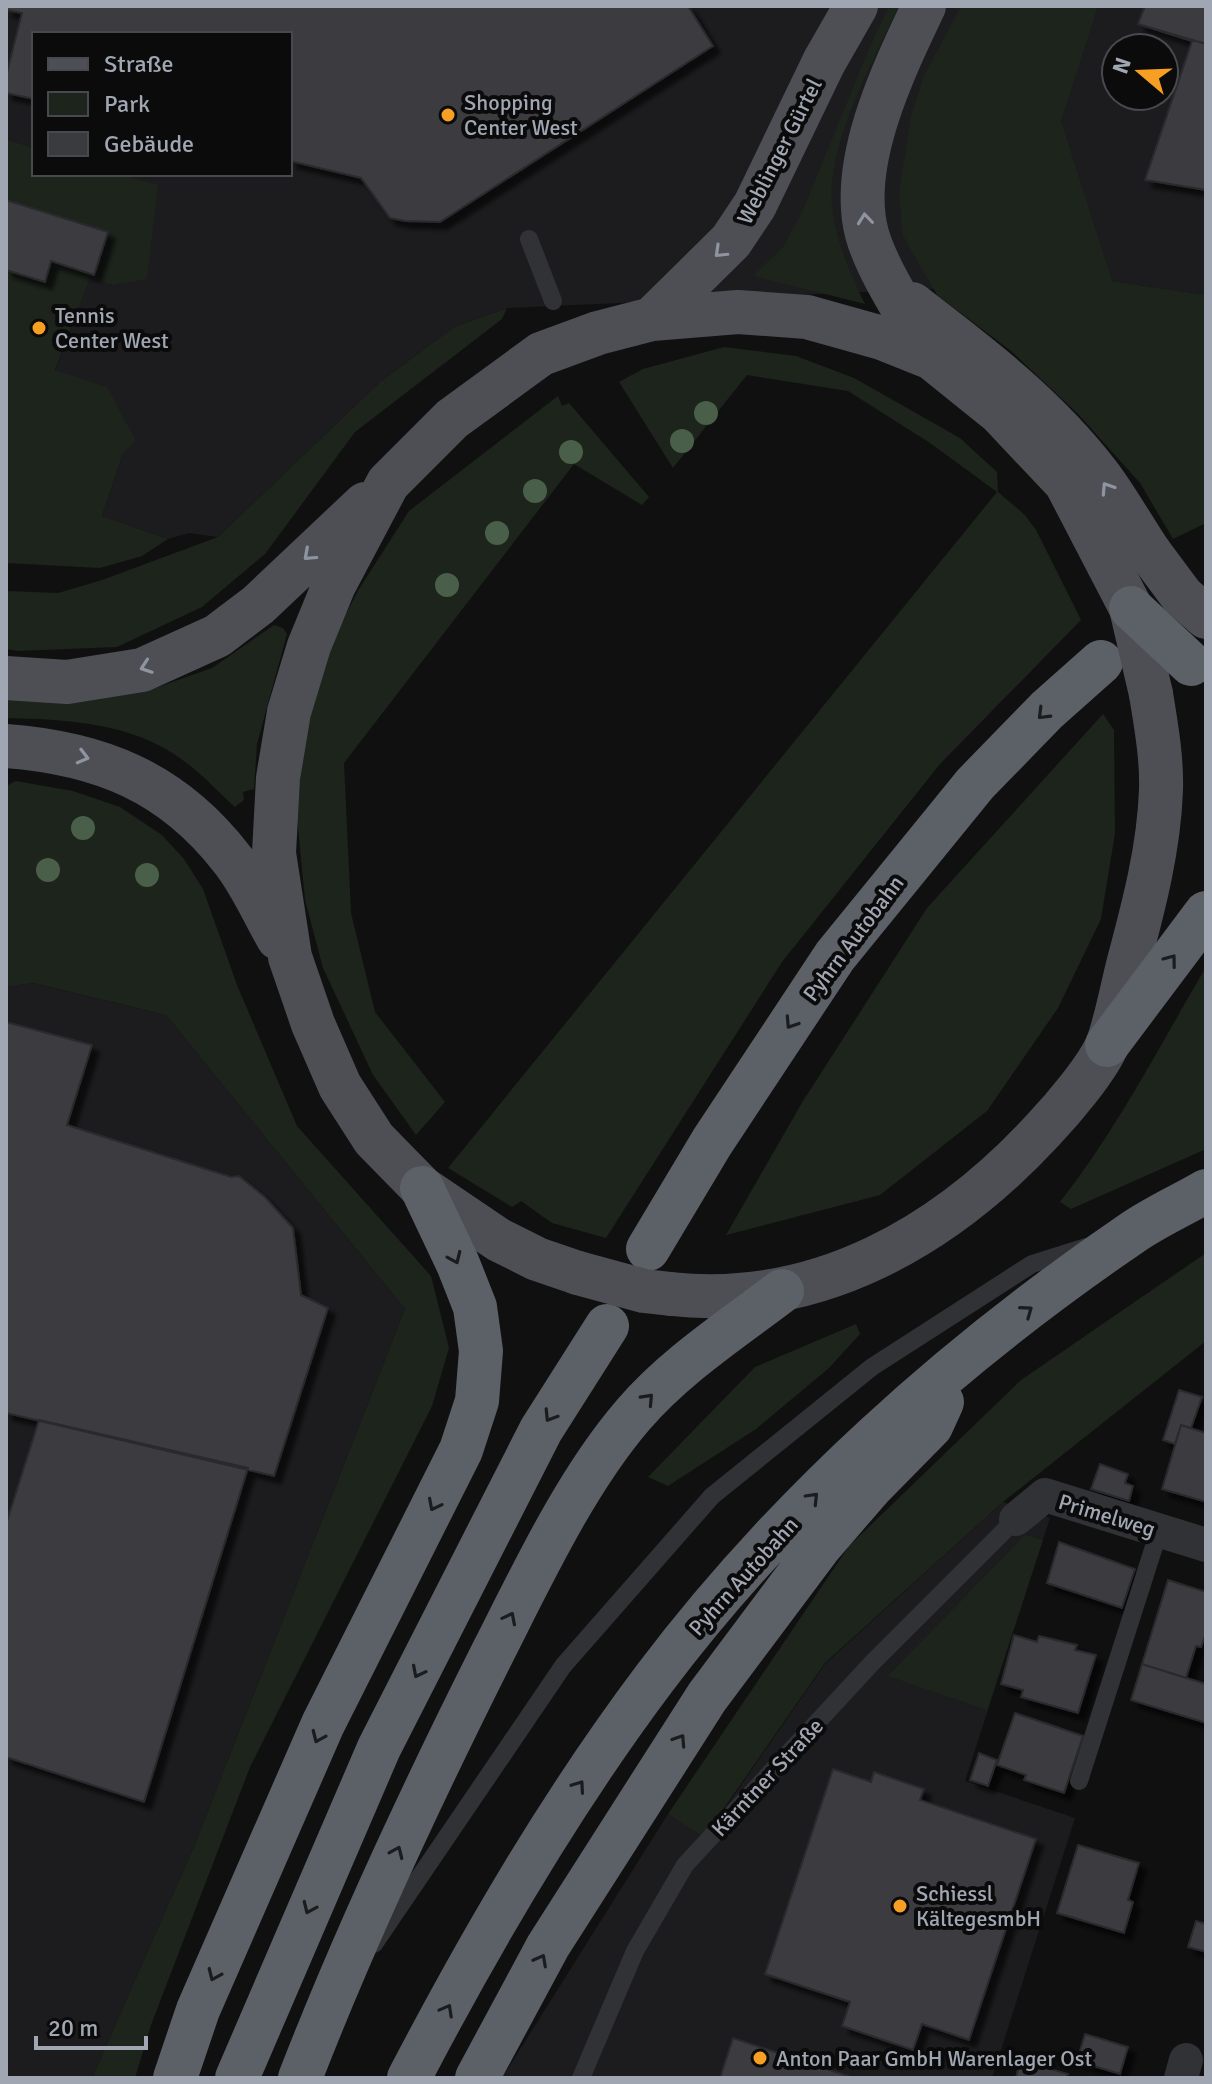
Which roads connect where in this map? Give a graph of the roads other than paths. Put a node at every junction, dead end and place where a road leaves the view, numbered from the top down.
1 (856, 6) edge
2 (924, 6) edge
3 (529, 239) dead end
4 (894, 291) junction
5 (553, 301) dead end
6 (652, 319) junction
7 (932, 358) junction
8 (388, 483) junction
9 (1132, 579) junction
10 (1206, 617) edge
11 (1101, 662) dead end
12 (1199, 668) edge
13 (10, 677) edge
14 (6, 746) edge
15 (1206, 913) edge
16 (290, 957) junction
17 (1107, 1045) junction
18 (422, 1188) junction
19 (1206, 1191) edge
20 (1134, 1232) junction
21 (648, 1249) dead end
22 (782, 1291) junction
23 (607, 1326) dead end
24 (964, 1357) junction
25 (1016, 1519) joint
26 (1159, 1531) junction
27 (1206, 1545) edge
28 (1079, 1781) dead end
29 (320, 2027) junction
30 (175, 2078) edge
31 (237, 2078) edge
32 (300, 2078) edge
33 (409, 2078) edge
34 (477, 2078) edge
35 (581, 2078) edge

1 -> 6 main road, Weblinger Gürtel
4 -> 2 main road
3 - 5 lane
4 - 7 main road
9 -> 4 main road
6 - 7 main road
6 - 8 main road
7 - 9 main road
8 -> 13 main road
8 - 16 main road
9 - 10 main road, bridge
9 - 12 highway, bridge
9 - 17 main road, bridge
11 -> 21 highway, Pyhrn Autobahn
14 -> 16 main road
17 -> 15 highway
16 - 18 main road
17 - 22 main road
18 - 22 main road, bridge
18 -> 30 highway
19 - 20 highway, Pyhrn Autobahn
24 -> 20 highway, Pyhrn Autobahn
20 - 29 lane
29 -> 22 highway
23 -> 31 highway
33 -> 24 highway, Pyhrn Autobahn
34 -> 24 highway
25 - 26 street, Primelweg
25 - 35 lane, Kärntner Straße
26 - 27 street, Primelweg
26 - 28 lane
29 - 32 highway

